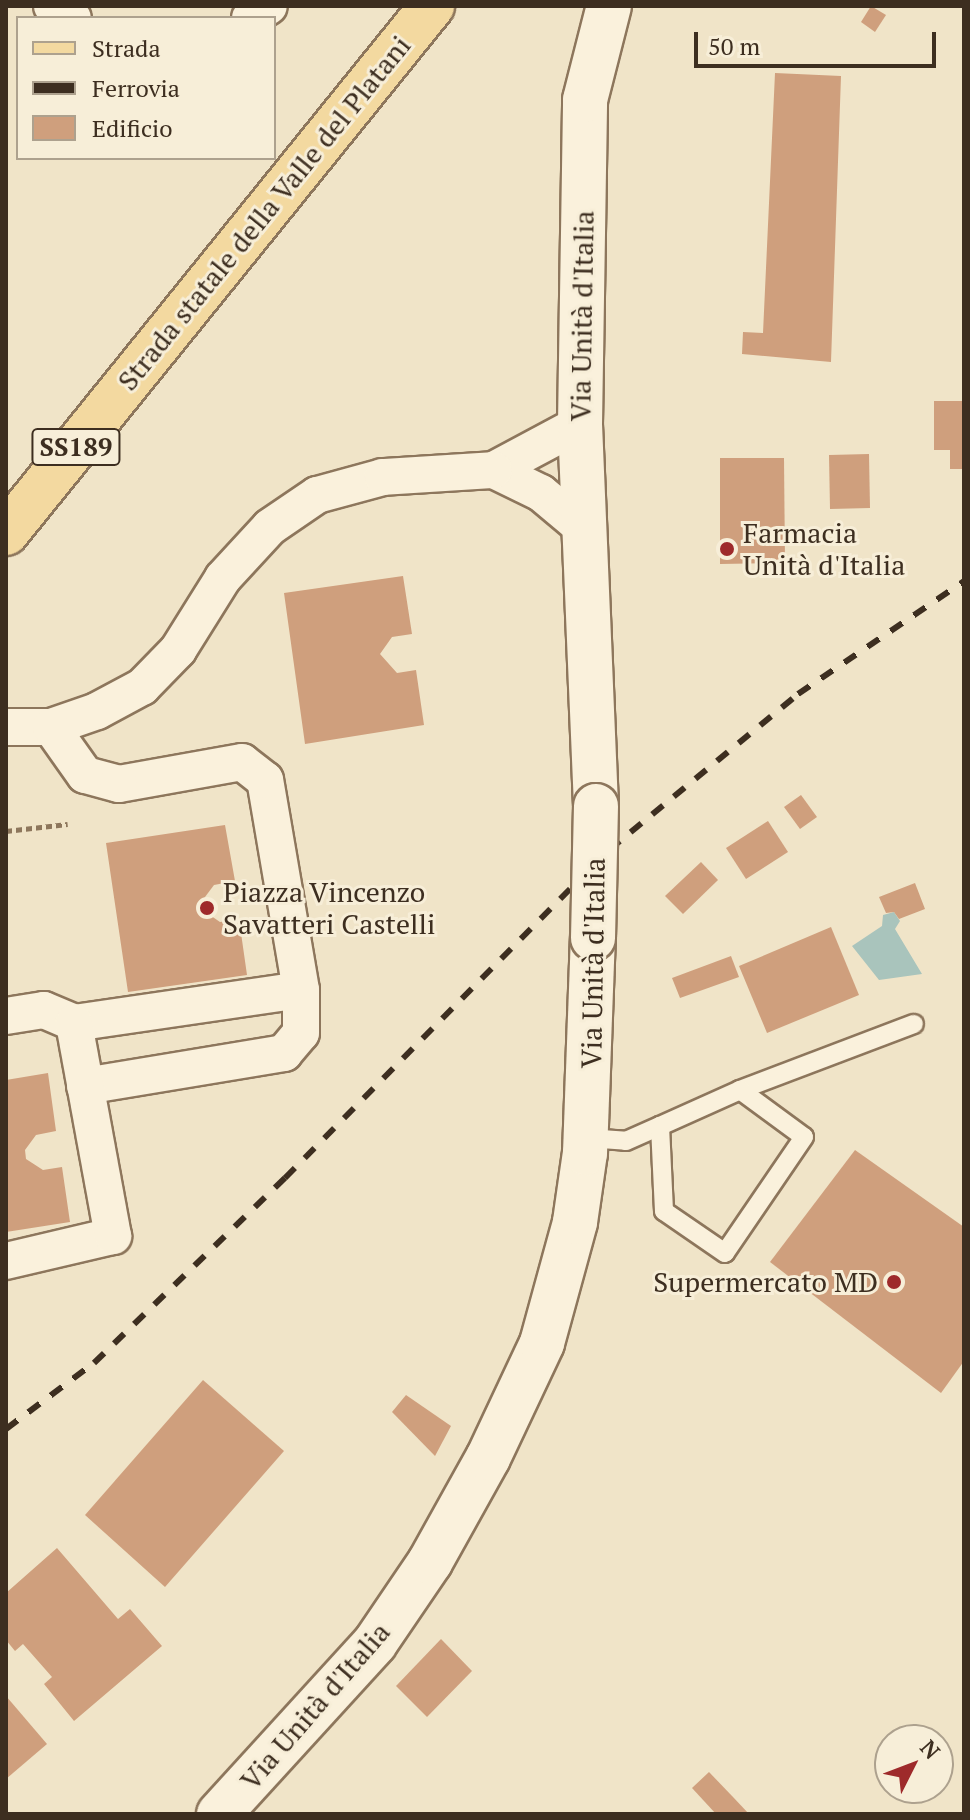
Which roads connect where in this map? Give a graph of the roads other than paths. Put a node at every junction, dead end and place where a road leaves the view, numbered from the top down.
1 (52, 6) edge
2 (432, 6) edge
3 (609, 6) edge
4 (70, 16) edge
5 (580, 424) junction
6 (494, 470) junction
7 (584, 529) junction
8 (6, 533) edge
9 (6, 727) edge
10 (51, 727) junction
11 (301, 990) junction
12 (6, 1016) edge
13 (74, 1023) junction
14 (914, 1024) dead end
15 (85, 1086) junction
16 (740, 1090) junction
17 (660, 1126) junction
18 (587, 1138) junction
19 (6, 1261) edge
20 (219, 1814) edge

1 - 4 street
2 - 8 main road, Strada statale della Valle del Platani / SS189
3 - 5 street, Via Unità d'Italia
5 - 6 street
5 - 7 street, Via Unità d'Italia
6 - 7 street
6 - 10 street
7 - 18 street, Via Unità d'Italia, bridge
9 - 10 street
10 - 11 street
11 - 13 street
11 - 15 street
12 - 13 street
13 - 15 street
14 - 16 lane
15 - 19 street
16 - 17 lane
16 - 17 lane
17 - 18 lane
18 - 20 street, Via Unità d'Italia

